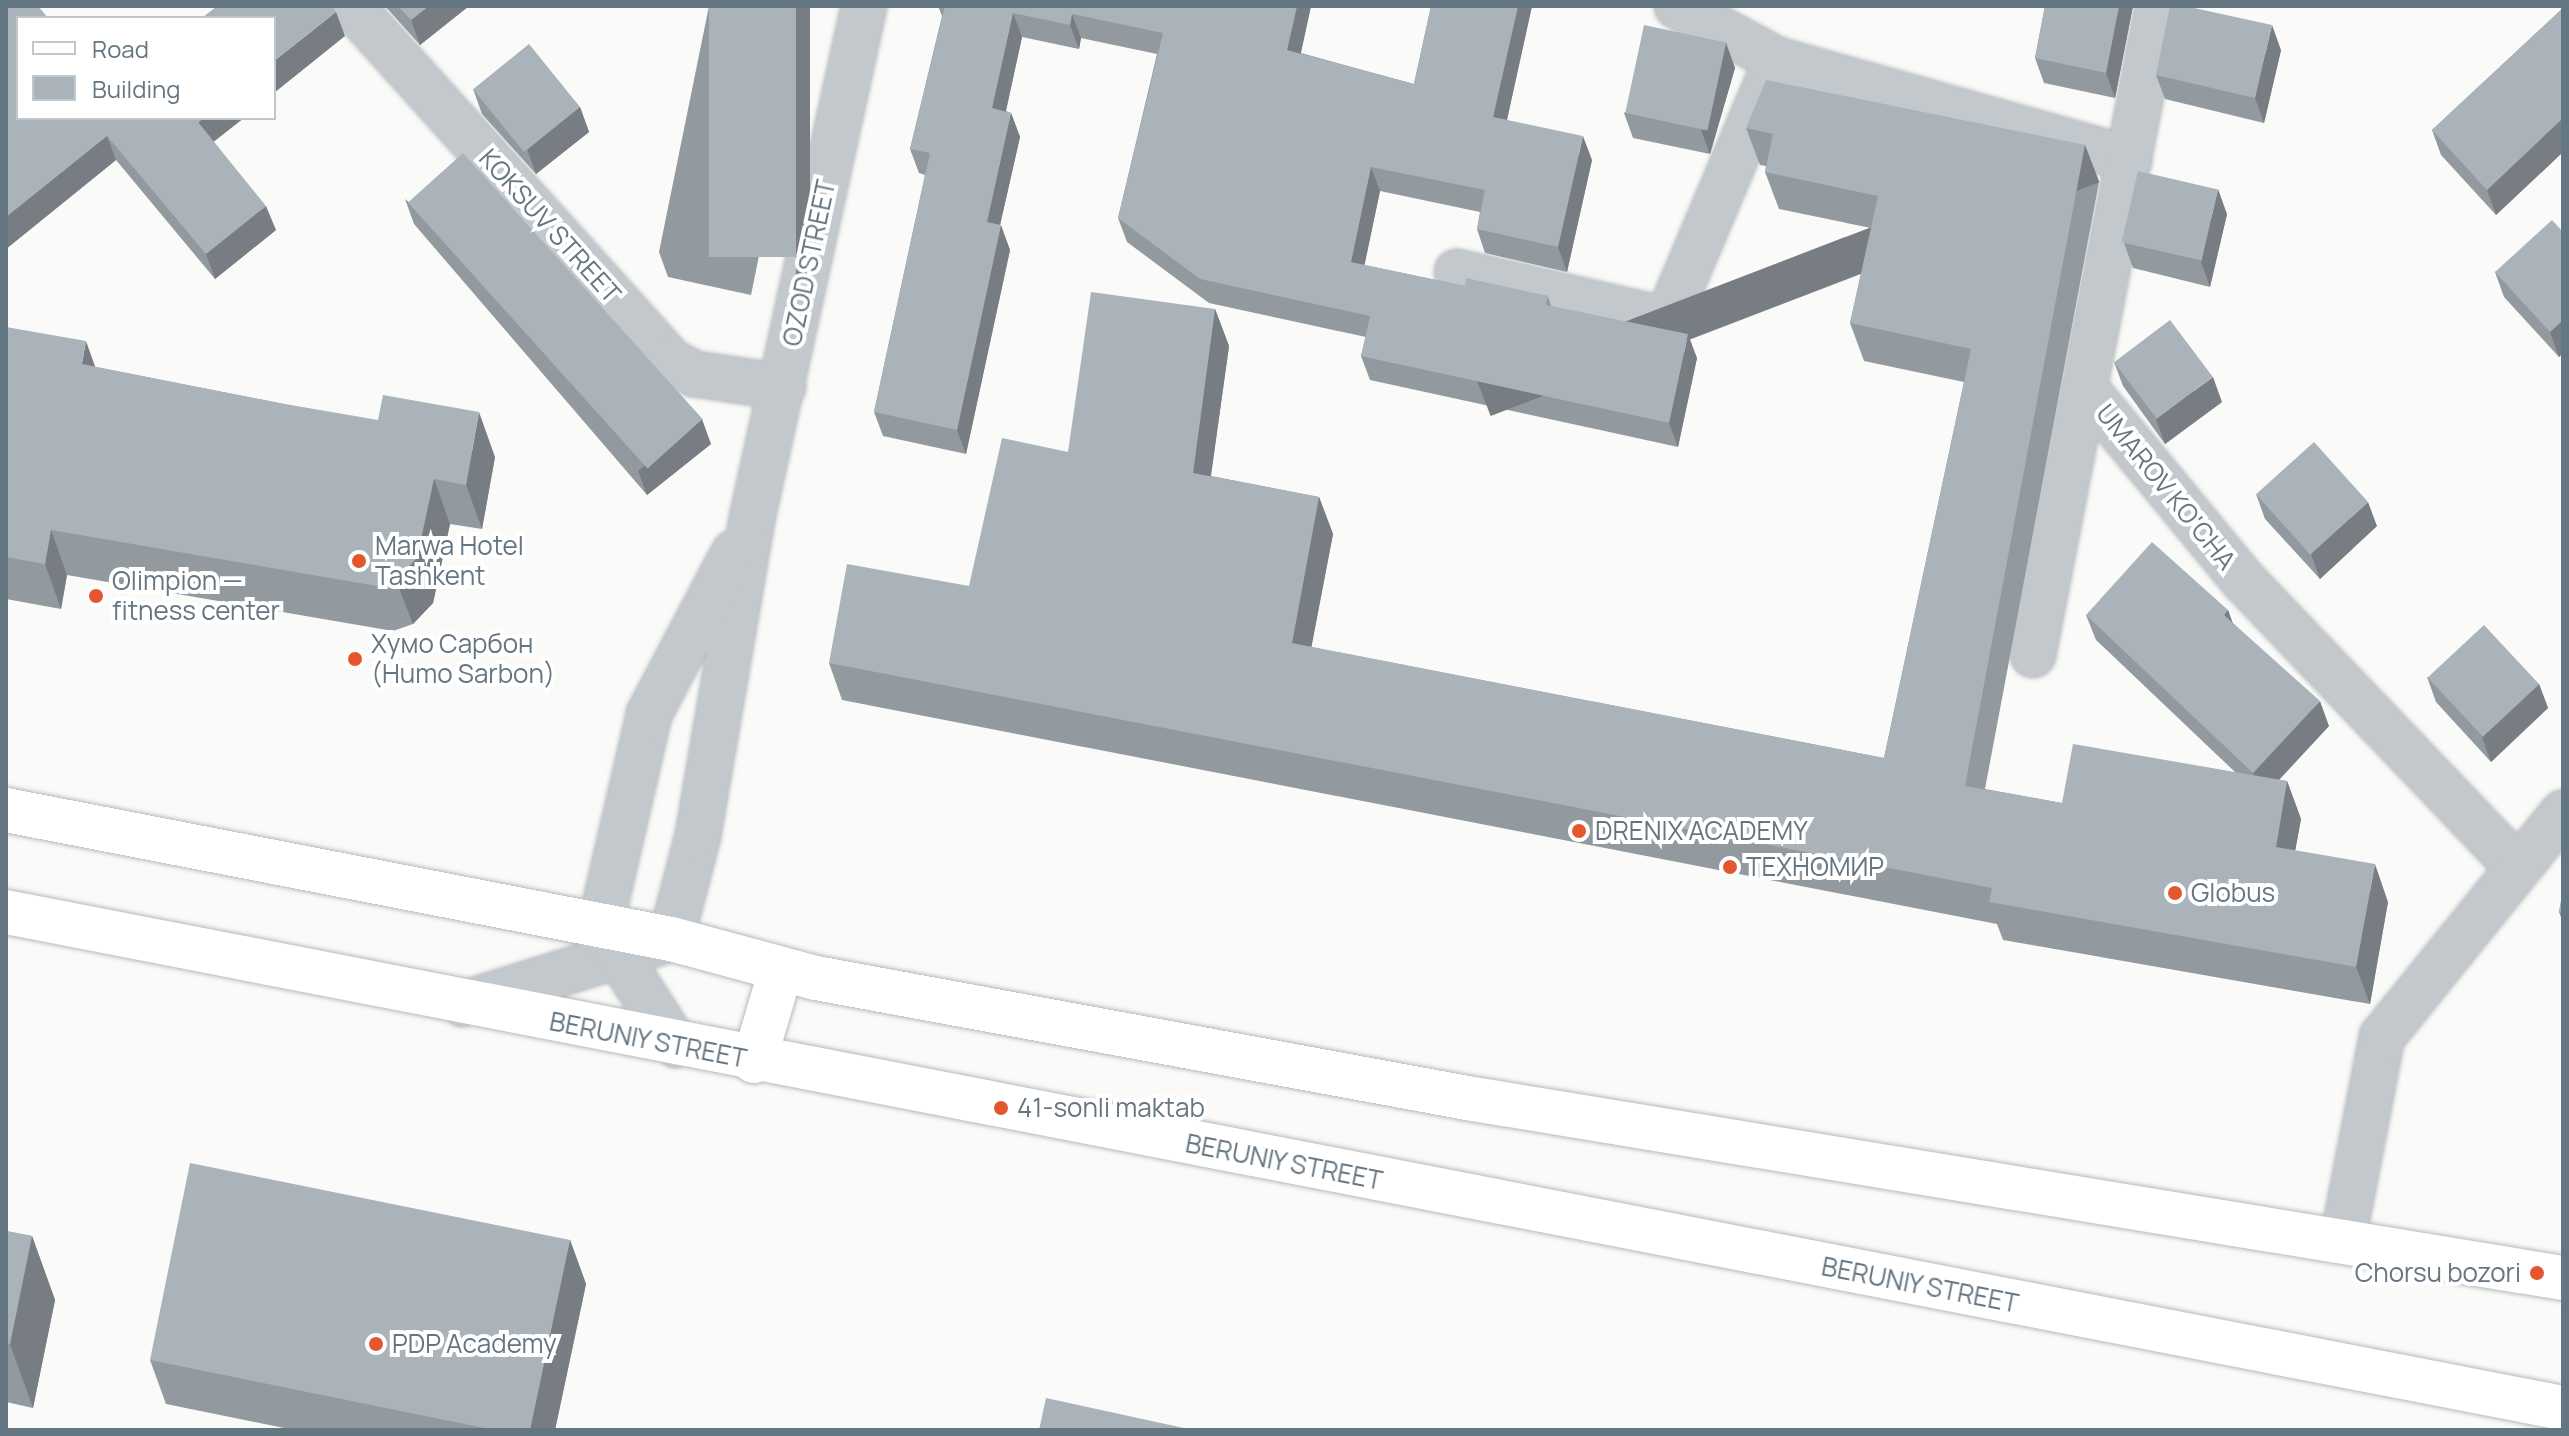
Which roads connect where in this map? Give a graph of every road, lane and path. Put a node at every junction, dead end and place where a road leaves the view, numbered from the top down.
1 (351, 6) edge
2 (864, 6) edge
3 (1677, 6) edge
4 (2158, 6) edge
5 (1777, 60) junction
6 (2129, 159) junction
7 (1457, 272) dead end
8 (783, 387) junction
9 (2088, 392) junction
10 (752, 519) junction
11 (2033, 655) dead end
12 (6, 810) edge
13 (2563, 813) edge
14 (2516, 866) junction
15 (6, 912) edge
16 (671, 939) junction
17 (609, 940) junction
18 (781, 970) junction
19 (463, 1004) junction
20 (676, 1045) junction
21 (754, 1061) junction
22 (2343, 1239) junction
23 (2563, 1278) edge
24 (2563, 1408) edge

1 - 8 street, KOKSUV STREET
2 - 8 street, OZOD STREET
3 - 5 street
4 - 6 street, UMAROV KO'CHA
5 - 6 street
5 - 7 street
6 - 9 street, UMAROV KO'CHA
8 - 10 street, OZOD STREET
9 - 11 street
9 - 14 street, UMAROV KO'CHA
10 - 16 street, OZOD STREET
10 - 17 street, OZOD STREET
12 - 17 main road
13 - 14 street
14 - 22 street
15 - 19 main road, BERUNIY STREET
16 - 17 main road
16 - 18 main road
17 - 19 street
17 - 20 street
18 - 21 main road
18 - 22 main road
19 - 20 main road, BERUNIY STREET
20 - 21 main road, BERUNIY STREET
21 - 24 main road, BERUNIY STREET
22 - 23 main road

